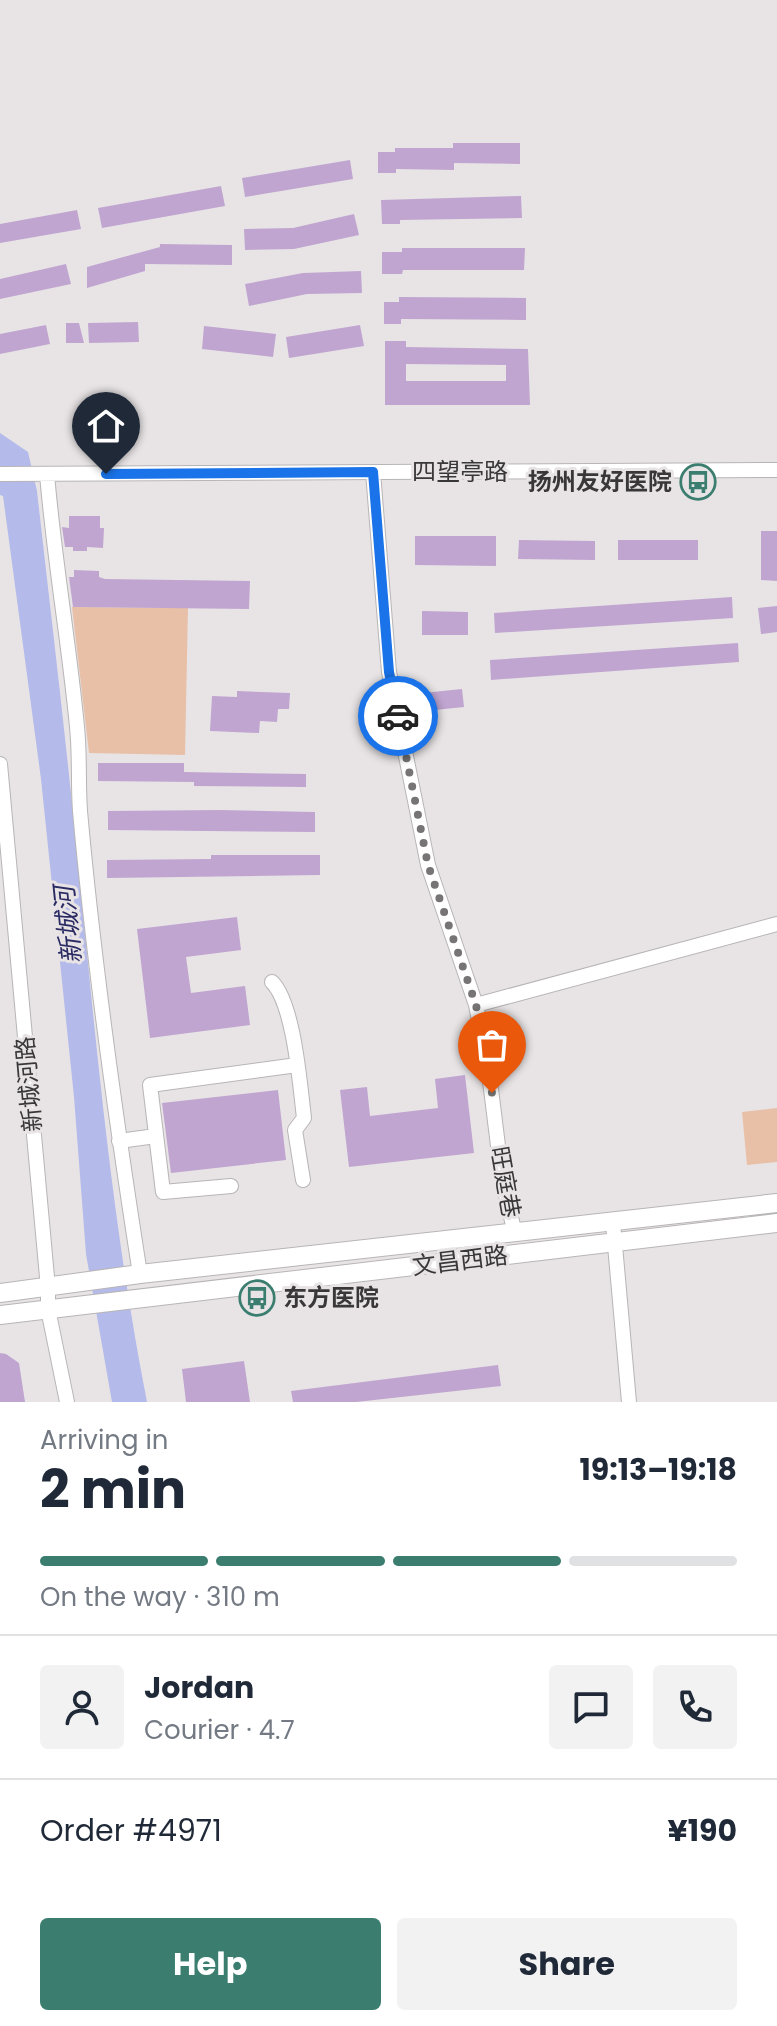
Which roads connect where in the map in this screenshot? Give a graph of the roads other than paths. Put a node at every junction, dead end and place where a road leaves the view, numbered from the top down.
1 (777, 470) edge
2 (373, 472) junction
3 (0, 474) edge
4 (40, 474) junction
5 (0, 764) edge
6 (777, 924) edge
7 (272, 982) dead end
8 (476, 1005) junction
9 (297, 1065) junction
10 (156, 1136) junction
11 (119, 1141) junction
12 (303, 1180) dead end
13 (231, 1186) dead end
14 (777, 1203) edge
15 (613, 1223) junction
16 (777, 1223) edge
17 (515, 1234) junction
18 (615, 1242) junction
19 (136, 1275) junction
20 (48, 1288) junction
21 (0, 1293) edge
22 (48, 1309) junction
23 (0, 1315) edge
24 (67, 1402) edge
25 (629, 1402) edge

1 - 2 street, 四望亭路
2 - 4 street, 四望亭路
2 - 8 street, 旺庭巷
3 - 4 street, 四望亭路
4 - 11 street
5 - 20 street, 新城河路
6 - 8 street
7 - 9 street
8 - 17 street, 旺庭巷
9 - 10 street
9 - 12 street
10 - 11 street
10 - 13 street
11 - 19 street
14 - 15 main road, 文昌西路
15 - 17 main road, 文昌西路
15 - 18 street
16 - 18 main road, 文昌西路
17 - 19 main road, 文昌西路
18 - 22 main road, 文昌西路
18 - 25 street
19 - 20 main road, 文昌西路
20 - 21 main road, 文昌西路
20 - 22 street, 新城河路
22 - 23 main road, 文昌西路
22 - 24 street, 新城河路

